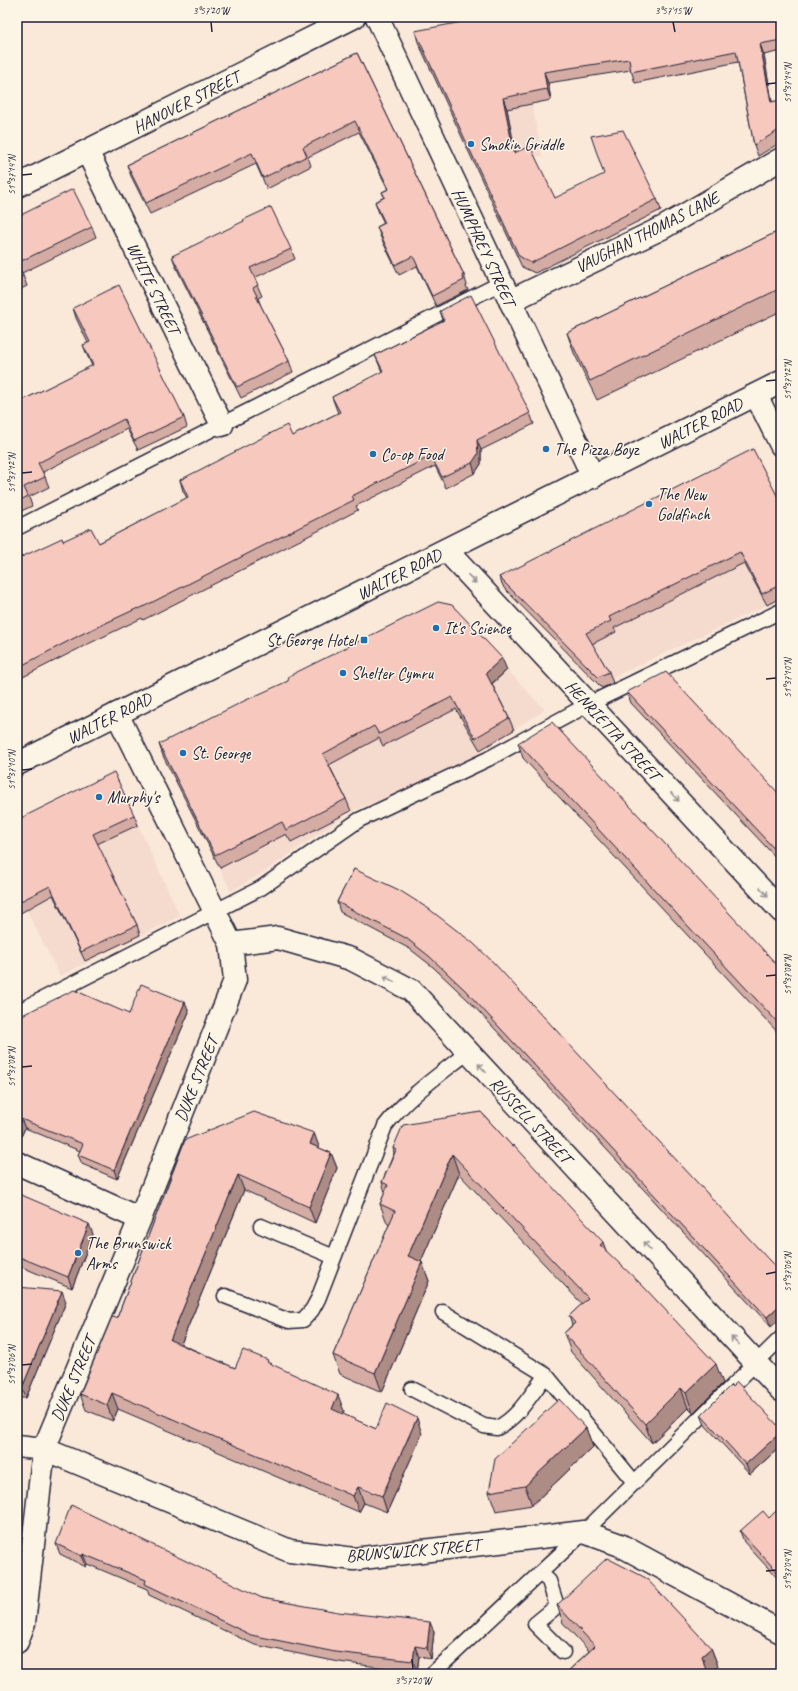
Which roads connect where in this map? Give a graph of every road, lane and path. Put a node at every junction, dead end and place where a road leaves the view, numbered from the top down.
1 (354, 17) edge
2 (377, 17) edge
3 (87, 151) junction
4 (781, 158) edge
5 (17, 186) edge
6 (506, 292) junction
7 (781, 382) edge
8 (756, 395) junction
9 (222, 425) junction
10 (781, 445) edge
11 (593, 476) junction
12 (17, 528) edge
13 (446, 550) junction
14 (781, 611) edge
15 (589, 704) junction
16 (118, 714) junction
17 (17, 764) edge
18 (215, 911) junction
19 (781, 911) edge
20 (231, 944) junction
21 (17, 1012) edge
22 (468, 1052) junction
23 (17, 1163) edge
24 (140, 1219) junction
25 (261, 1226) dead end
26 (334, 1257) junction
27 (225, 1296) dead end
28 (443, 1312) dead end
29 (781, 1338) edge
30 (754, 1362) junction
31 (546, 1375) junction
32 (412, 1389) dead end
33 (781, 1390) edge
34 (17, 1446) edge
35 (44, 1448) junction
36 (634, 1482) junction
37 (584, 1532) junction
38 (540, 1573) junction
39 (781, 1632) edge
40 (17, 1642) edge
41 (562, 1652) dead end
42 (432, 1674) edge

1 - 3 street, HANOVER STREET
2 - 6 street, HUMPHREY STREET
3 - 5 street, HANOVER STREET
3 - 9 street, WHITE STREET
4 - 6 street, VAUGHAN THOMAS LANE
6 - 9 lane
6 - 11 street, HUMPHREY STREET
7 - 8 street, WALTER ROAD
8 - 10 street
8 - 11 street, WALTER ROAD
9 - 12 lane
11 - 13 street, WALTER ROAD
13 -> 15 street, HENRIETTA STREET
13 - 16 street, WALTER ROAD
14 - 15 lane
15 - 18 lane
15 -> 19 street, HENRIETTA STREET
16 - 17 street, WALTER ROAD
16 - 18 street, DUKE STREET
18 - 20 street, DUKE STREET
18 - 21 lane
22 -> 20 street, RUSSELL STREET
20 - 24 street, DUKE STREET
22 - 26 lane
30 -> 22 street, RUSSELL STREET
23 - 24 street
24 - 35 street, DUKE STREET
25 - 26 lane
26 - 27 lane
28 - 31 lane
29 - 30 lane
30 - 33 street, RUSSELL STREET
30 - 36 lane
31 - 32 lane
31 - 36 lane
34 - 35 street, BRUNSWICK STREET
35 - 37 street, BRUNSWICK STREET
35 - 40 street, DUKE STREET
36 - 37 lane
37 - 38 lane
37 - 39 street, BRUNSWICK STREET
38 - 41 lane
38 - 42 lane

